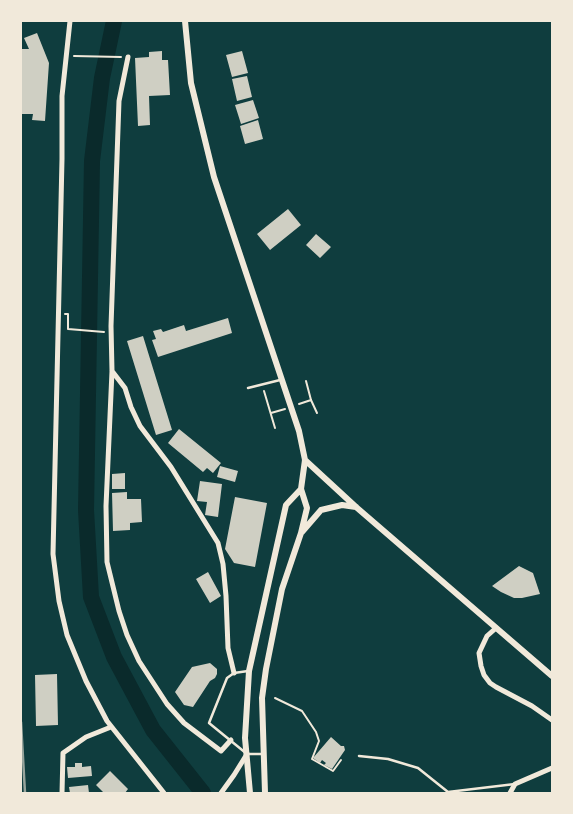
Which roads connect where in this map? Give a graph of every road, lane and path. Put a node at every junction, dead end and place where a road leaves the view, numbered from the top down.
1 (70, 21) edge
2 (185, 21) edge
3 (74, 56) dead end
4 (128, 58) joint
5 (68, 314) dead end
6 (106, 332) dead end
7 (112, 371) junction
8 (282, 380) junction
9 (306, 381) dead end
10 (248, 388) dead end
11 (264, 391) dead end
12 (317, 413) dead end
13 (275, 428) dead end
14 (305, 460) junction
15 (301, 488) junction
16 (356, 507) junction
17 (301, 533) junction
18 (496, 628) junction
19 (249, 671) junction
20 (234, 673) junction
21 (552, 676) edge
22 (275, 698) dead end
23 (552, 720) edge
24 (111, 727) junction
25 (231, 740) junction
26 (247, 754) junction
27 (263, 754) junction
28 (359, 756) dead end
29 (341, 760) dead end
30 (552, 768) edge
31 (515, 784) junction
32 (62, 793) edge
33 (164, 793) edge
34 (220, 793) edge
35 (250, 793) edge
36 (265, 793) edge
37 (510, 793) edge

1 - 24 street
2 - 8 street
3 - 4 path
4 - 7 street
5 - 6 path
7 - 20 street
7 - 25 street
8 - 10 lane
8 - 14 street
9 - 12 path
11 - 13 path
14 - 15 street
14 - 16 street
15 - 17 street
15 - 19 street
16 - 17 street
16 - 18 street
17 - 27 street
18 - 21 street
18 - 23 street
19 - 20 lane
19 - 26 street
20 - 25 lane
22 - 29 path
24 - 32 street
24 - 33 street
25 - 26 lane
26 - 27 lane
26 - 34 street
26 - 35 street
27 - 36 street
28 - 31 lane
30 - 31 street
31 - 37 street

